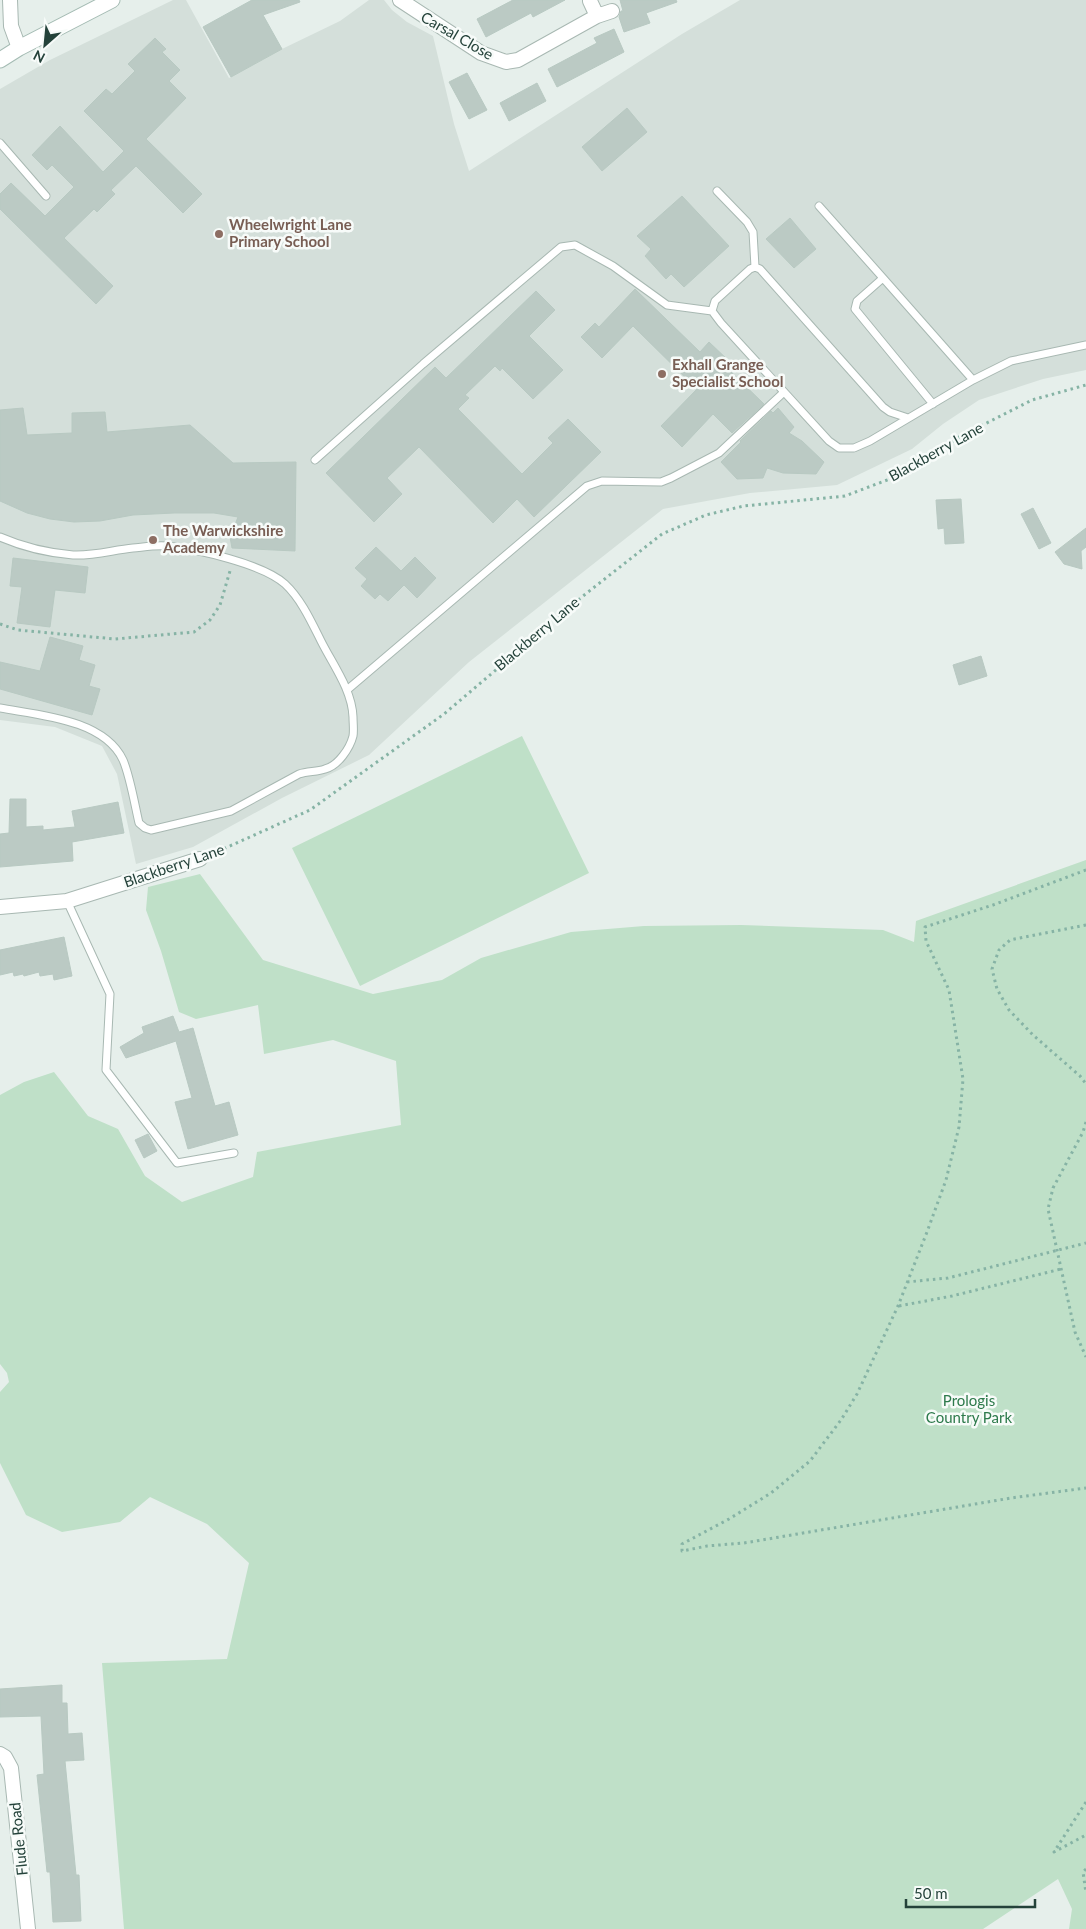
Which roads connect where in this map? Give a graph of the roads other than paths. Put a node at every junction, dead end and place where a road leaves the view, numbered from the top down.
1 (10, 0) edge
2 (112, 0) edge
3 (400, 0) edge
4 (590, 1) edge
5 (612, 11) dead end
6 (597, 16) junction
7 (20, 48) junction
8 (0, 60) edge
9 (0, 143) edge
10 (717, 191) dead end
11 (46, 196) dead end
12 (819, 206) dead end
13 (755, 268) junction
14 (883, 278) junction
15 (712, 311) junction
16 (1086, 345) edge
17 (973, 380) junction
18 (784, 392) junction
19 (933, 404) junction
20 (908, 418) junction
21 (315, 460) dead end
22 (0, 537) edge
23 (347, 690) junction
24 (0, 708) edge
25 (200, 859) road end
26 (66, 900) junction
27 (0, 907) edge
28 (234, 1153) dead end
29 (0, 1754) edge
30 (28, 1929) edge

1 - 7 street
2 - 7 street
3 - 6 street, Carsal Close
4 - 6 street
5 - 6 street, Carsal Close
7 - 8 street
9 - 11 lane
10 - 13 lane
12 - 14 lane
13 - 15 lane
13 - 20 lane
14 - 17 lane
14 - 19 lane
15 - 18 lane
15 - 21 lane
16 - 17 lane
17 - 19 lane
18 - 20 lane
18 - 23 lane
19 - 20 lane
22 - 23 lane
23 - 24 lane
25 - 26 street, Blackberry Lane
26 - 27 street, Blackberry Lane
26 - 28 lane
29 - 30 street, Flude Road

